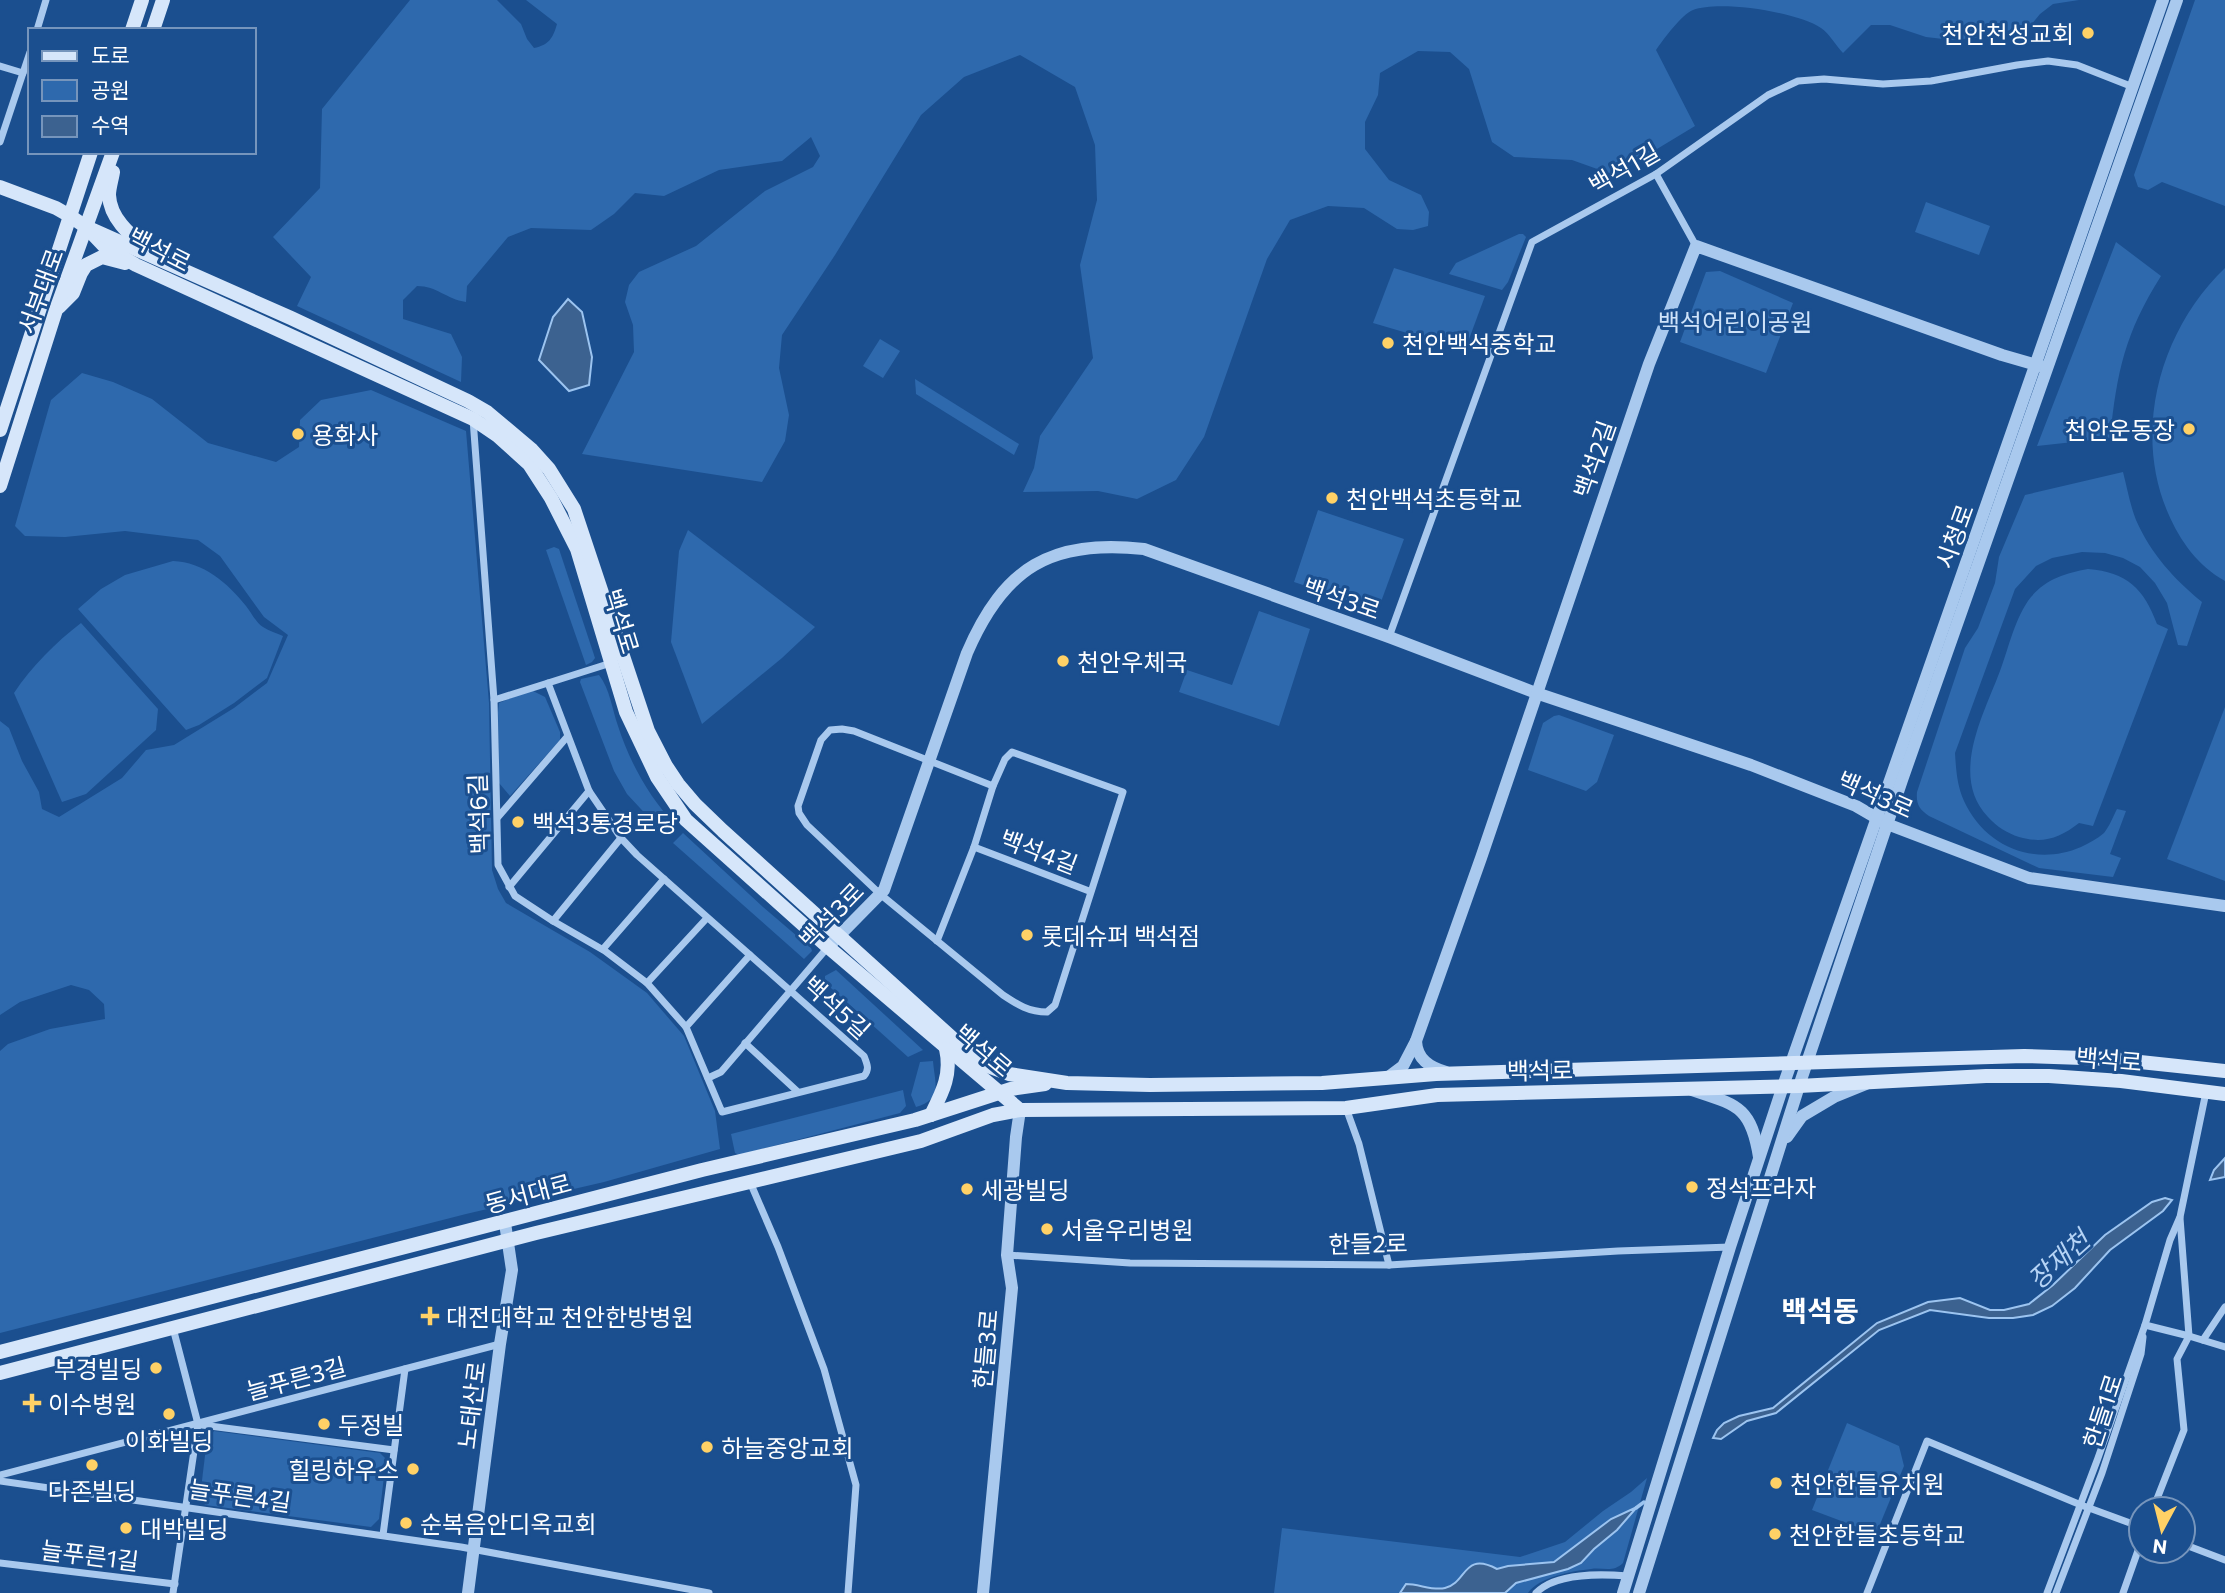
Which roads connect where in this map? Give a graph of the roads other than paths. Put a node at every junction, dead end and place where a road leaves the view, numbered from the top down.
1 (47, 0) edge
2 (142, 0) edge
3 (163, 0) edge
4 (2163, 0) edge
5 (2177, 0) edge
6 (38, 28) edge
7 (133, 28) edge
8 (154, 28) edge
9 (28, 58) edge
10 (0, 66) edge
11 (23, 73) junction
12 (2134, 87) junction
13 (0, 142) edge
14 (90, 154) edge
15 (113, 154) edge
16 (114, 154) edge
17 (1656, 174) junction
18 (0, 187) edge
19 (70, 216) junction
20 (86, 227) junction
21 (1696, 246) junction
22 (159, 259) junction
23 (136, 265) junction
24 (56, 310) junction
25 (2042, 367) junction
26 (473, 419) junction
27 (0, 430) edge
28 (0, 486) edge
29 (1389, 637) junction
30 (611, 663) junction
31 (548, 682) junction
32 (1536, 693) junction
33 (494, 700) junction
34 (567, 737) junction
35 (930, 760) junction
36 (993, 786) junction
37 (589, 791) junction
38 (498, 817) junction
39 (1881, 820) junction
40 (621, 838) junction
41 (974, 847) junction
42 (664, 879) junction
43 (509, 887) junction
44 (1089, 891) junction
45 (880, 894) junction
46 (2225, 906) edge
47 (708, 918) junction
48 (552, 921) junction
49 (839, 935) junction
50 (937, 941) junction
51 (828, 947) junction
52 (603, 949) junction
53 (750, 955) junction
54 (647, 983) junction
55 (790, 991) junction
56 (686, 1027) junction
57 (1416, 1041) junction
58 (746, 1043) junction
59 (946, 1049) junction
60 (1791, 1062) junction
61 (1807, 1062) junction
62 (985, 1065) junction
63 (2225, 1071) edge
64 (1453, 1074) junction
65 (708, 1078) junction
66 (1387, 1079) junction
67 (1871, 1082) junction
68 (1068, 1083) junction
69 (1783, 1086) junction
70 (1799, 1086) junction
71 (1688, 1089) junction
72 (1005, 1091) junction
73 (798, 1092) junction
74 (2206, 1092) junction
75 (2225, 1094) edge
76 (1346, 1108) junction
77 (1020, 1110) junction
78 (722, 1112) joint
79 (931, 1115) junction
80 (1780, 1145) junction
81 (1759, 1159) junction
82 (750, 1182) junction
83 (2180, 1217) junction
84 (505, 1223) junction
85 (508, 1241) junction
86 (1730, 1247) junction
87 (1007, 1255) junction
88 (1389, 1265) junction
89 (2225, 1307) edge
90 (2145, 1325) junction
91 (173, 1328) junction
92 (2189, 1336) junction
93 (2203, 1340) junction
94 (500, 1345) junction
95 (2225, 1347) edge
96 (0, 1352) edge
97 (405, 1369) junction
98 (0, 1373) edge
99 (198, 1424) junction
100 (394, 1450) junction
101 (0, 1475) edge
102 (0, 1481) edge
103 (2158, 1495) edge
104 (2085, 1506) junction
105 (185, 1507) junction
106 (2127, 1522) edge
107 (383, 1535) junction
108 (2197, 1549) edge
109 (474, 1551) junction
110 (2225, 1560) edge
111 (0, 1563) edge
112 (2133, 1565) edge
113 (1628, 1576) junction
114 (174, 1589) edge
115 (468, 1593) edge
116 (709, 1593) edge
117 (848, 1593) edge
118 (983, 1593) edge
119 (1536, 1593) edge
120 (1622, 1593) edge
121 (1639, 1593) edge
122 (1867, 1593) edge
123 (2047, 1593) edge
124 (2056, 1593) edge
125 (2123, 1593) edge

1 - 6 street
2 - 7 main road
3 - 8 main road
4 - 12 street, 시청로
5 - 25 street, 시청로
9 - 11 street
10 - 11 street
11 - 13 street
12 - 17 street, 백석1길
12 - 25 street, 시청로
14 - 19 main road, 서부대로
15 - 20 main road, 서부대로
16 - 22 main road
17 - 21 street
17 - 29 street, 백석1길
18 - 19 main road, 백석로
19 - 20 main road, 백석로
19 - 27 main road, 서부대로
20 - 22 main road, 백석로
20 - 23 main road, 백석로
20 - 24 main road, 서부대로
21 - 25 street
21 - 32 street, 백석2길
22 - 49 main road, 백석로
23 - 24 main road
23 - 26 main road, 백석로
24 - 28 main road, 서부대로
25 - 39 street, 시청로
26 - 30 main road, 백석로
26 - 33 street, 백석6길
29 - 32 street, 백석3로
29 - 35 street, 백석3로
30 - 31 street
30 - 51 main road, 백석로
31 - 33 street
31 - 34 street, 백석5길
32 - 39 street, 백석3로
32 - 57 street, 백석2길
33 - 38 street, 백석6길
34 - 37 street, 백석5길
34 - 38 street
35 - 36 street
35 - 45 street, 백석3로
35 - 45 street
36 - 41 street
36 - 44 street
37 - 40 street, 백석5길
37 - 43 street
38 - 43 street, 백석6길
39 - 46 street, 백석3로
39 - 60 street, 시청로
39 - 61 street, 시청로
40 - 42 street, 백석5길
40 - 48 street
41 - 44 street, 백석4길
41 - 50 street
42 - 47 street, 백석5길
42 - 52 street
43 - 48 street, 백석6길
44 - 50 street
45 - 49 street, 백석3로
45 - 50 street
47 - 53 street, 백석5길
47 - 54 street
48 - 52 street, 백석6길
49 - 51 street, 백석3로
49 - 62 main road, 백석로
51 - 55 street, 백석3로
51 - 59 main road, 백석로
52 - 54 street, 백석6길
53 - 55 street, 백석5길
53 - 56 street
54 - 56 street, 백석6길
55 - 58 street, 백석3로
55 - 73 street, 백석5길
56 - 65 street, 백석6길
57 - 64 street
57 - 66 street, 백석2길
58 - 65 street, 백석3로
58 - 73 street
59 - 72 main road, 백석로
59 - 79 main road
60 - 61 main road, 백석로
60 - 64 main road, 백석로
60 - 69 street, 시청로
61 - 63 main road, 백석로
61 - 70 street, 시청로
62 - 68 main road, 백석로
62 - 72 main road
64 - 66 main road, 백석로
65 - 78 street, 백석6길
66 - 68 main road, 백석로
67 - 70 main road, 백석로
67 - 74 main road, 백석로
67 - 80 street
68 - 72 main road, 동서대로
69 - 70 main road, 백석로
69 - 71 main road, 백석로
69 - 81 street
70 - 80 street
71 - 76 main road, 백석로
71 - 81 street
72 - 77 main road, 백석로
72 - 79 main road, 동서대로
73 - 78 street, 백석5길
74 - 75 main road, 백석로
74 - 83 street, 한들1로
76 - 77 main road, 백석로
76 - 88 street
77 - 82 main road, 동서대로
77 - 87 street, 한들3로
79 - 84 main road, 동서대로
80 - 121 street
81 - 86 street
82 - 85 main road, 동서대로
82 - 117 street
83 - 90 street, 한들1로
83 - 92 street, 한들1로
84 - 85 street, 노태산로
84 - 96 main road, 동서대로
85 - 91 main road, 동서대로
85 - 94 street, 노태산로
86 - 88 street, 한들2로
86 - 113 street
87 - 88 street, 한들2로
87 - 118 street, 한들3로
89 - 93 street
90 - 92 street
90 - 104 street, 한들1로
91 - 98 main road, 동서대로
91 - 99 street, 늘푸른1길
92 - 93 street
92 - 103 street, 한들1로
93 - 95 street
94 - 97 street, 늘푸른3길
94 - 109 street, 노태산로
97 - 99 street, 늘푸른3길
97 - 100 street
99 - 100 street, 늘푸른3길
99 - 101 street, 늘푸른3길
99 - 105 street, 늘푸른1길
100 - 107 street
102 - 105 street, 늘푸른4길
104 - 106 street
104 - 122 street
104 - 123 street, 한들1로
104 - 124 street, 한들1로
105 - 107 street, 늘푸른4길
105 - 114 street, 늘푸른1길
107 - 109 street, 늘푸른4길
108 - 110 street
109 - 115 street, 노태산로
109 - 116 street
111 - 114 street, 늘푸른1길
112 - 125 street
113 - 119 street
113 - 120 street

